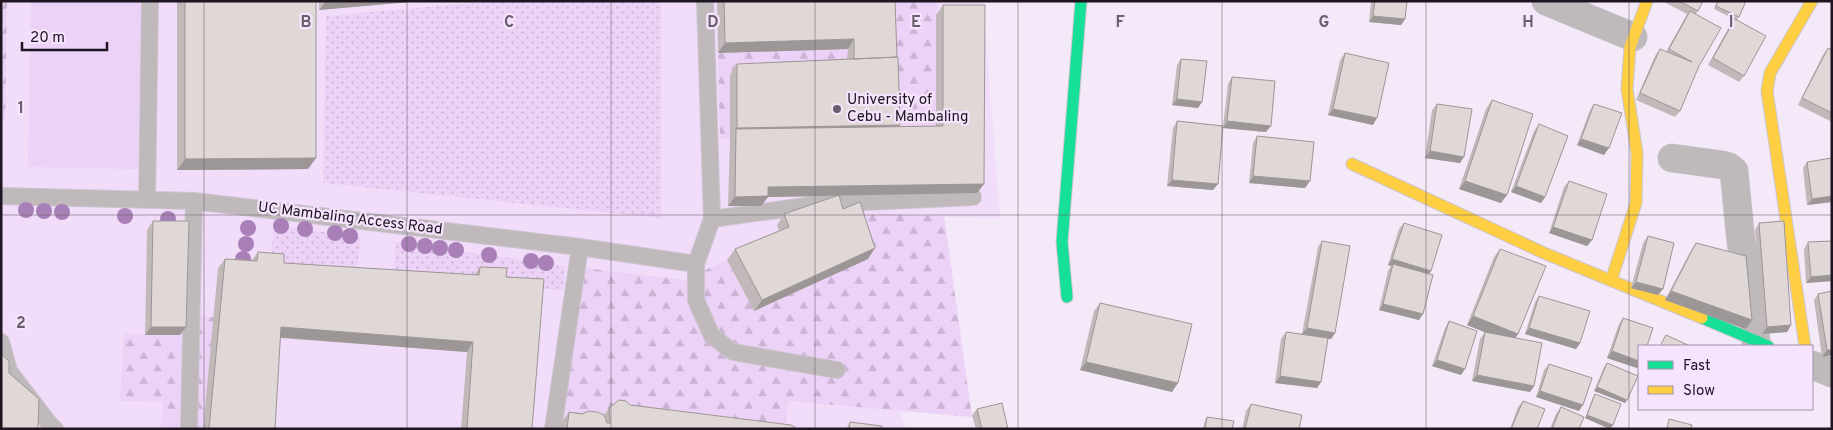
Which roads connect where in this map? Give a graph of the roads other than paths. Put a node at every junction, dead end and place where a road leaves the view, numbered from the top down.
1 (150, 1) edge
2 (705, 1) edge
3 (1081, 1) edge
4 (1546, 1) edge
5 (1647, 1) edge
6 (1812, 1) edge
7 (1633, 37) junction
8 (1672, 158) dead end
9 (1352, 164) dead end
10 (1, 196) edge
11 (973, 197) edge
12 (147, 199) junction
13 (194, 201) junction
14 (712, 219) junction
15 (580, 247) junction
16 (696, 264) junction
17 (1611, 281) junction
18 (1066, 297) dead end
19 (1, 342) edge
20 (1762, 344) edge
21 (1805, 345) edge
22 (1813, 365) edge
23 (837, 370) dead end
24 (1832, 373) edge
25 (55, 429) edge
26 (189, 429) edge
27 (553, 429) edge

1 - 12 lane
2 - 14 lane
3 - 18 street
4 - 7 street
5 - 7 street
6 - 21 street
7 - 17 street
8 - 20 street
9 - 17 street
10 - 12 lane, UC Mambaling Access Road
11 - 14 lane
12 - 13 lane, UC Mambaling Access Road
13 - 15 lane, UC Mambaling Access Road
13 - 26 lane
14 - 16 lane
15 - 16 lane, UC Mambaling Access Road
15 - 27 lane
16 - 23 lane
17 - 20 street
19 - 25 lane
22 - 24 street

